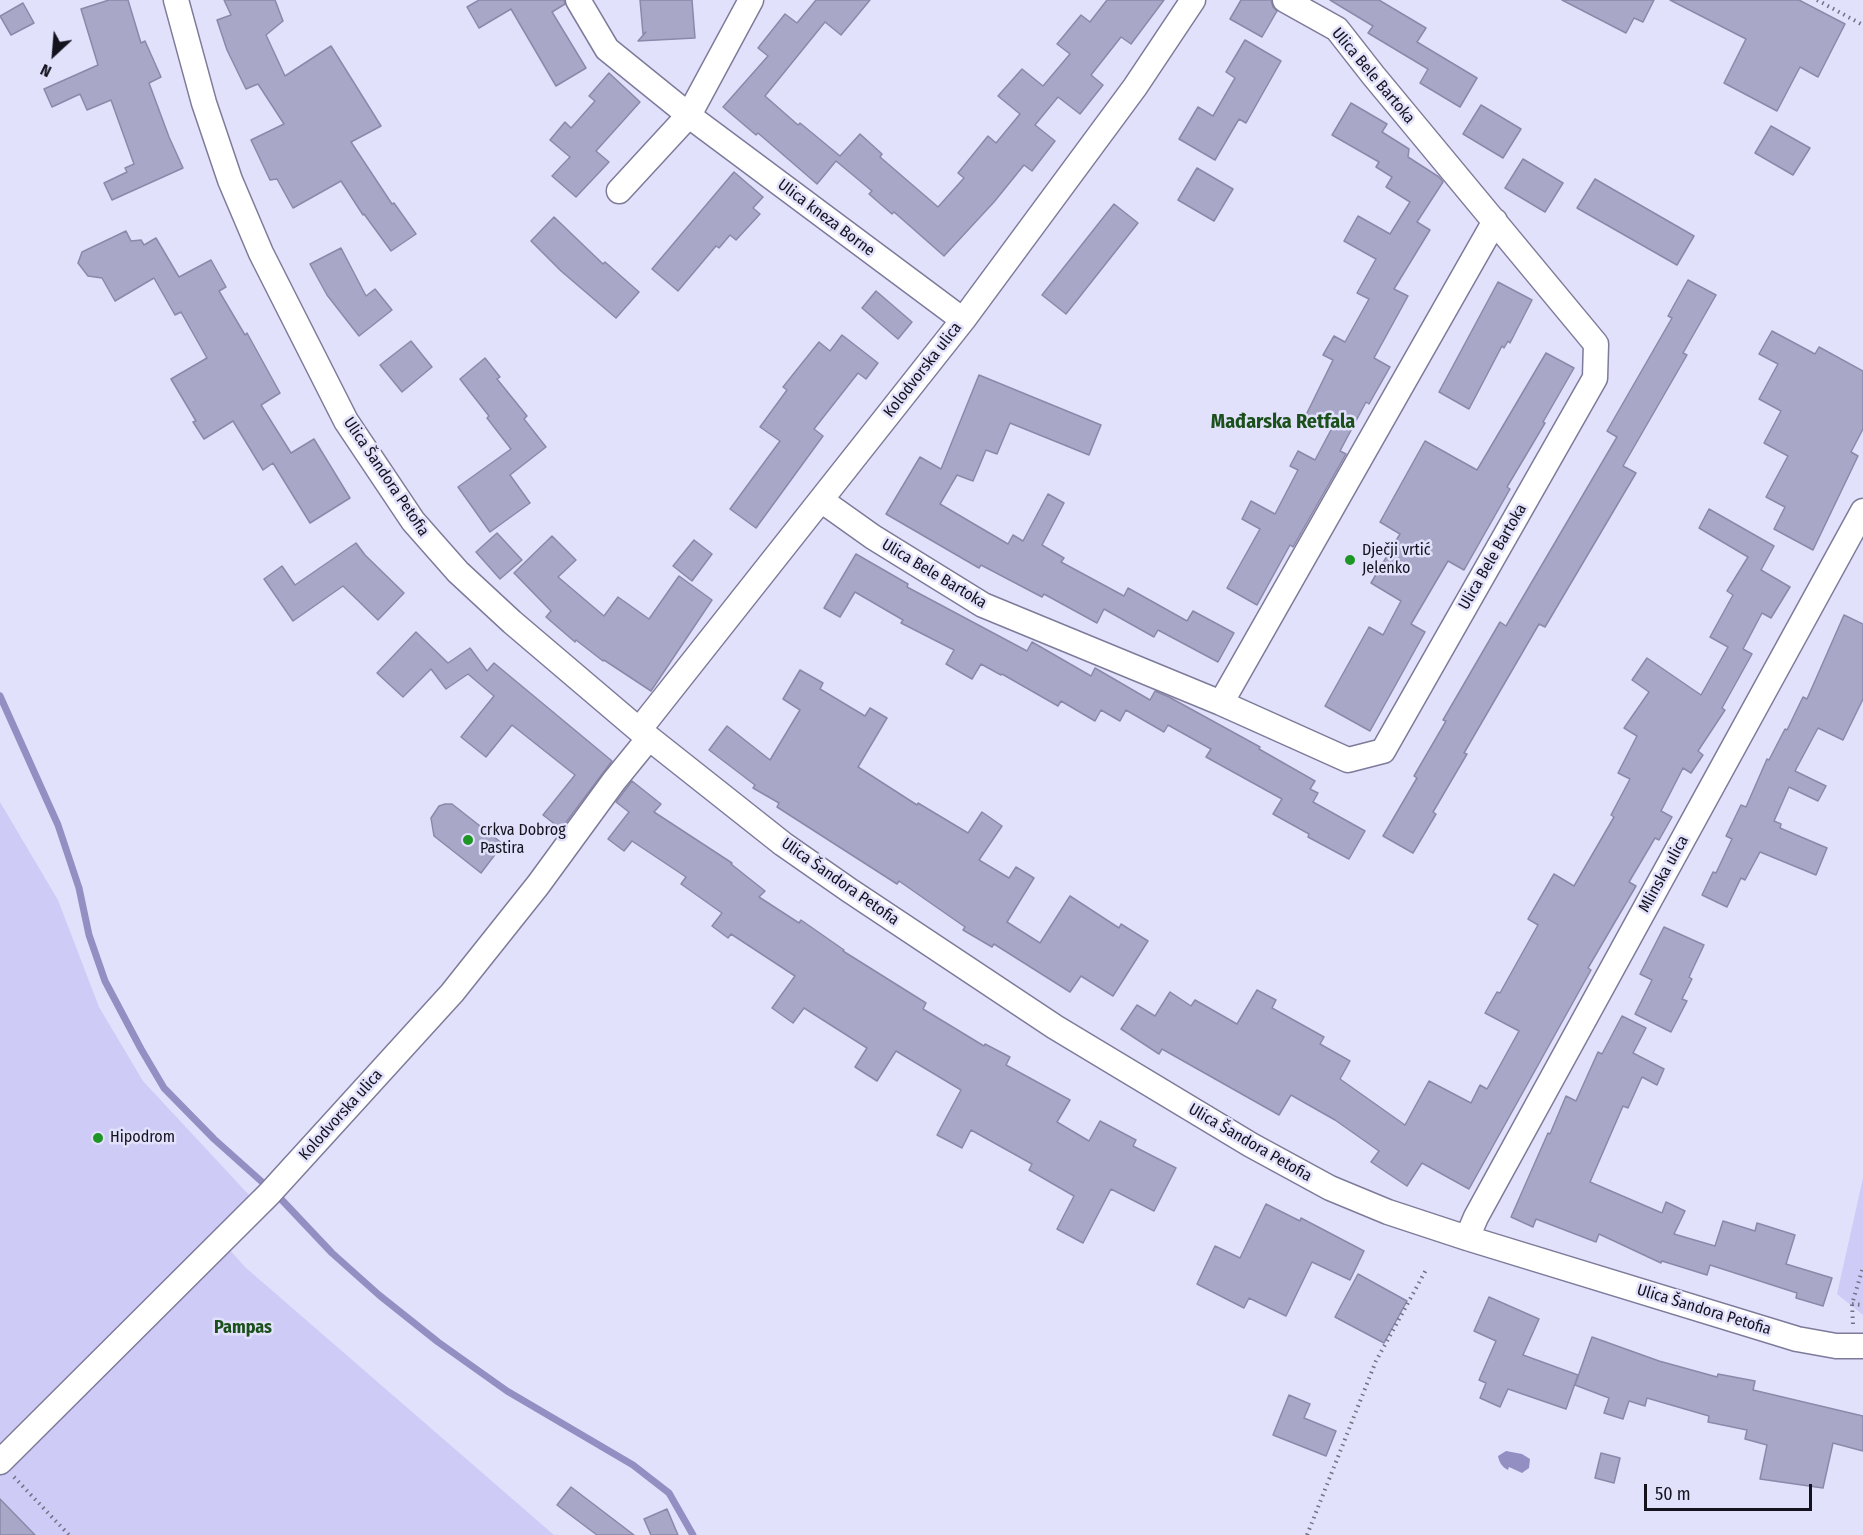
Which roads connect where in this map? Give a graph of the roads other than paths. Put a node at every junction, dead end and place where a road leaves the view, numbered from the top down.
1 (176, 0) edge
2 (578, 0) edge
3 (751, 0) edge
4 (1192, 0) edge
5 (1285, 0) edge
6 (689, 115) junction
7 (620, 191) dead end
8 (1495, 221) junction
9 (963, 320) junction
10 (820, 500) junction
11 (1863, 511) edge
12 (1221, 703) junction
13 (644, 734) junction
14 (1467, 1238) junction
15 (1860, 1339) edge
16 (0, 1462) edge

1 - 13 street, Ulica Šandora Petofia
2 - 6 street, Ulica kneza Borne
3 - 6 street
4 - 9 street, Kolodvorska ulica
5 - 8 street, Ulica Bele Bartoka
6 - 7 street
6 - 9 street, Ulica kneza Borne
8 - 12 street
8 - 12 street, Ulica Bele Bartoka
9 - 10 street, Kolodvorska ulica
10 - 12 street, Ulica Bele Bartoka
10 - 13 street, Kolodvorska ulica
11 - 14 street, Mlinska ulica
13 - 14 street, Ulica Šandora Petofia
13 - 16 street, Kolodvorska ulica
14 - 15 street, Ulica Šandora Petofia

